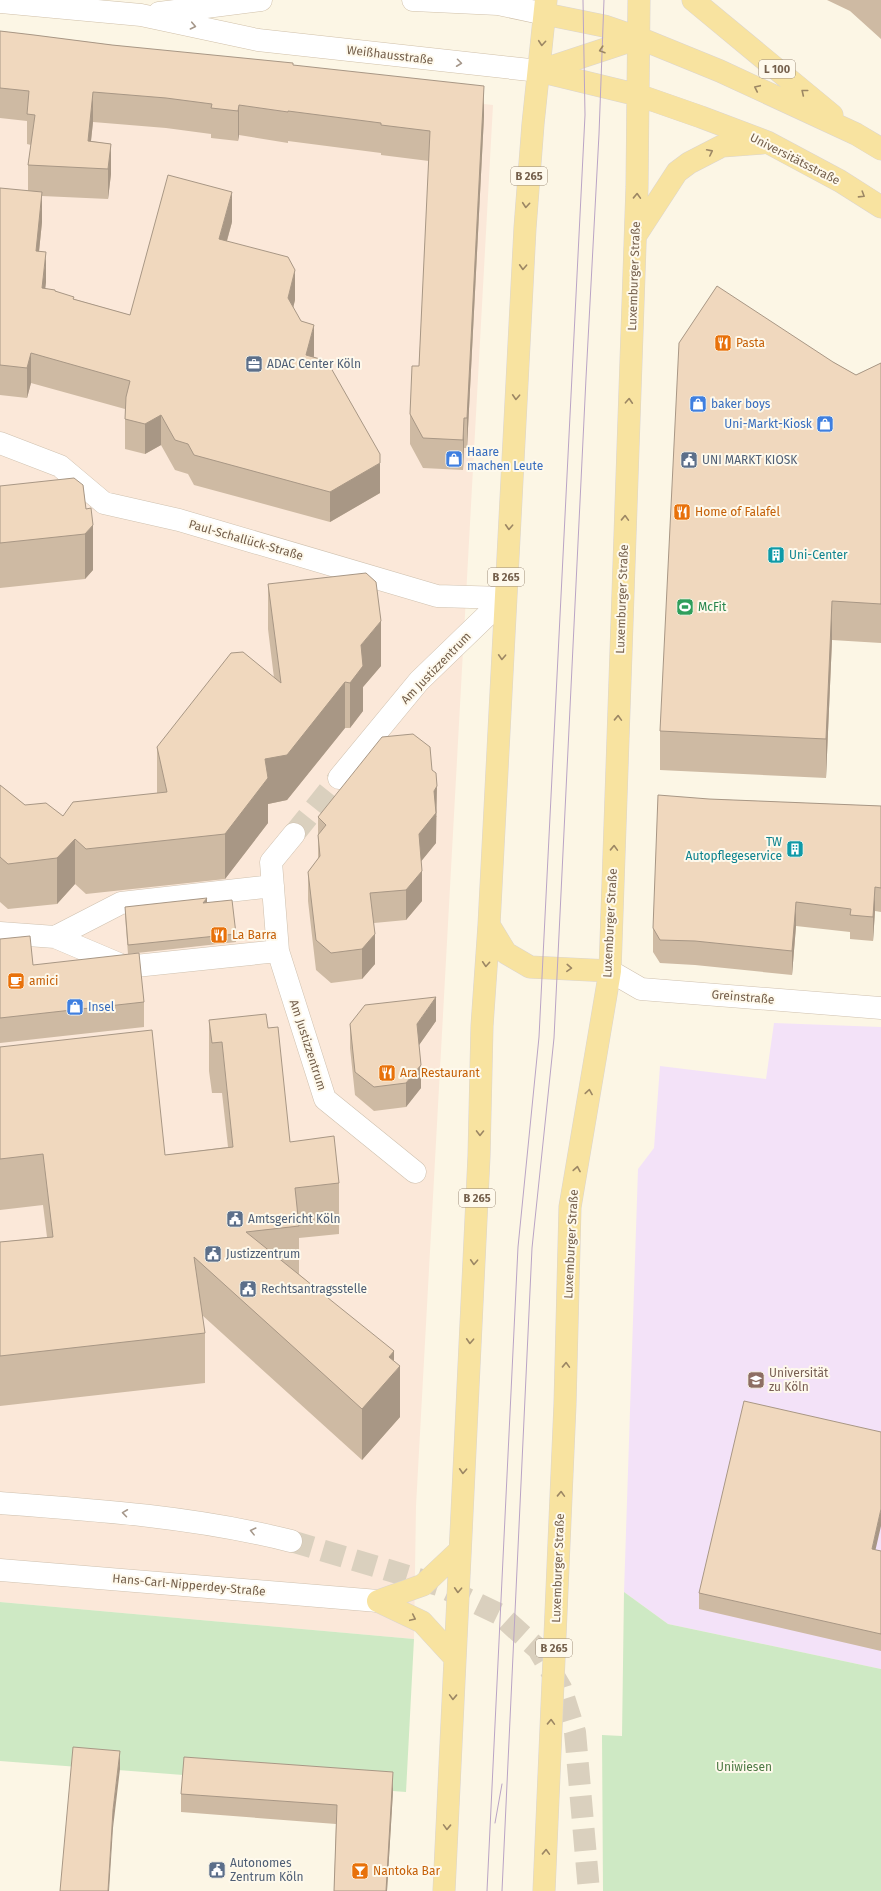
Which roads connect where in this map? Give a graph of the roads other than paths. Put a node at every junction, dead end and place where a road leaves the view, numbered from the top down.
1 (261, 0) edge
2 (413, 0) edge
3 (639, 0) edge
4 (693, 0) edge
5 (0, 2) edge
6 (545, 7) edge
7 (141, 15) junction
8 (638, 38) junction
9 (539, 71) junction
10 (638, 95) junction
11 (856, 134) junction
12 (767, 142) junction
13 (881, 149) edge
14 (881, 207) edge
15 (636, 235) junction
16 (0, 443) edge
17 (505, 598) junction
18 (340, 778) tunnel mouth
19 (294, 834) tunnel mouth
20 (273, 886) junction
21 (489, 925) junction
22 (0, 932) edge
23 (55, 937) junction
24 (278, 951) junction
25 (610, 970) junction
26 (881, 1008) edge
27 (415, 1172) dead end
28 (0, 1503) edge
29 (291, 1541) tunnel mouth
30 (459, 1551) junction
31 (0, 1570) edge
32 (378, 1601) junction
33 (455, 1658) junction
34 (444, 1891) edge
35 (544, 1891) edge

1 - 7 street, Weißhausstraße
2 - 6 street
3 - 8 main road, Luxemburger Straße / B 265
11 -> 4 main road, L 100
5 - 7 street, Weißhausstraße
6 - 8 main road, L 100
6 -> 9 main road, B 265
7 -> 9 street, Weißhausstraße
8 -> 9 main road
8 - 10 main road, Luxemburger Straße / B 265
11 -> 8 main road, L 100
9 - 10 main road, Weißhausstraße
9 -> 17 main road, B 265
10 - 12 main road, Universitätsstraße
15 -> 10 main road, Luxemburger Straße / B 265
11 - 13 main road, L 100
12 -> 14 main road, Universitätsstraße
15 -> 12 main road
25 -> 15 main road, Luxemburger Straße / B 265
16 - 17 street, Paul-Schallück-Straße
17 - 18 street, Am Justizzentrum
17 -> 21 main road, B 265
19 - 20 street, Am Justizzentrum
20 - 23 street
20 - 24 street, Am Justizzentrum
21 -> 25 main road
21 -> 30 main road, B 265
22 - 23 street
23 - 24 street
24 - 27 street, Am Justizzentrum
25 - 26 street, Greinstraße
35 -> 25 main road, Luxemburger Straße / B 265
29 -> 28 street
30 - 32 main road
30 -> 33 main road, B 265
31 - 32 street, Hans-Carl-Nipperdey-Straße
32 -> 33 main road
33 -> 34 main road, B 265

